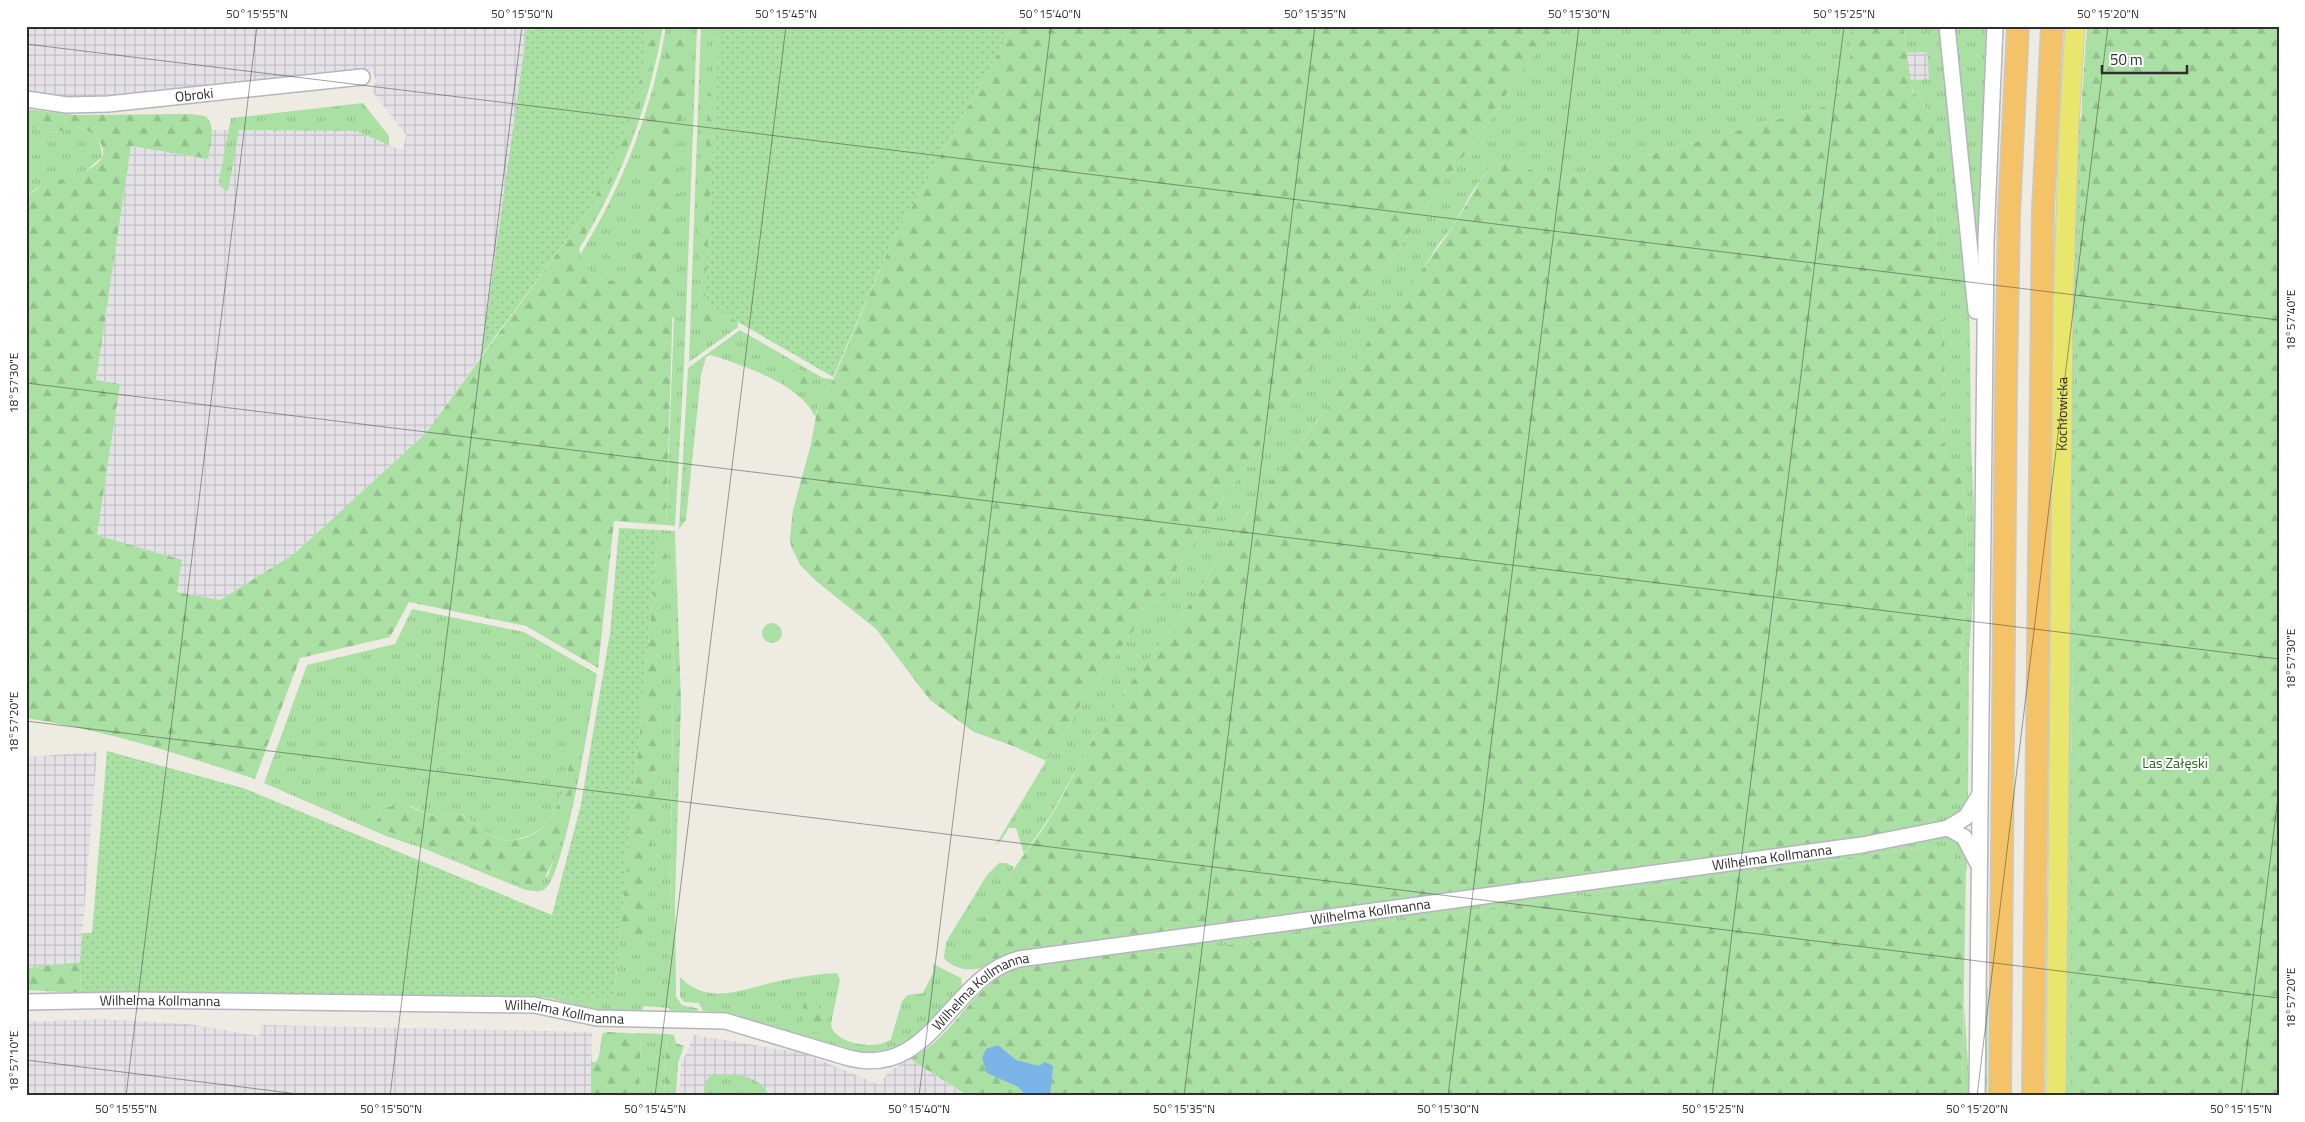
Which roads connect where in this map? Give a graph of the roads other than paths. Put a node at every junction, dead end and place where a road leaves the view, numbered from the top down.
1 (1947, 26) edge
2 (1996, 26) edge
3 (2018, 26) edge
4 (2052, 26) edge
5 (2075, 26) edge
6 (362, 77) dead end
7 (26, 98) edge
8 (1984, 385) junction
9 (1979, 796) junction
10 (1948, 828) junction
11 (1979, 867) junction
12 (26, 1002) edge
13 (1977, 1096) edge
14 (2000, 1096) edge
15 (2033, 1096) edge
16 (2056, 1096) edge

1 - 8 street
2 - 8 street
3 - 14 highway
4 - 15 highway
5 - 16 main road, Kochłowicka
6 - 7 street, Obroki
8 - 9 street
9 - 10 street
9 - 11 street
10 - 11 street
10 - 12 street, Wilhelma Kollmanna
11 - 13 street

